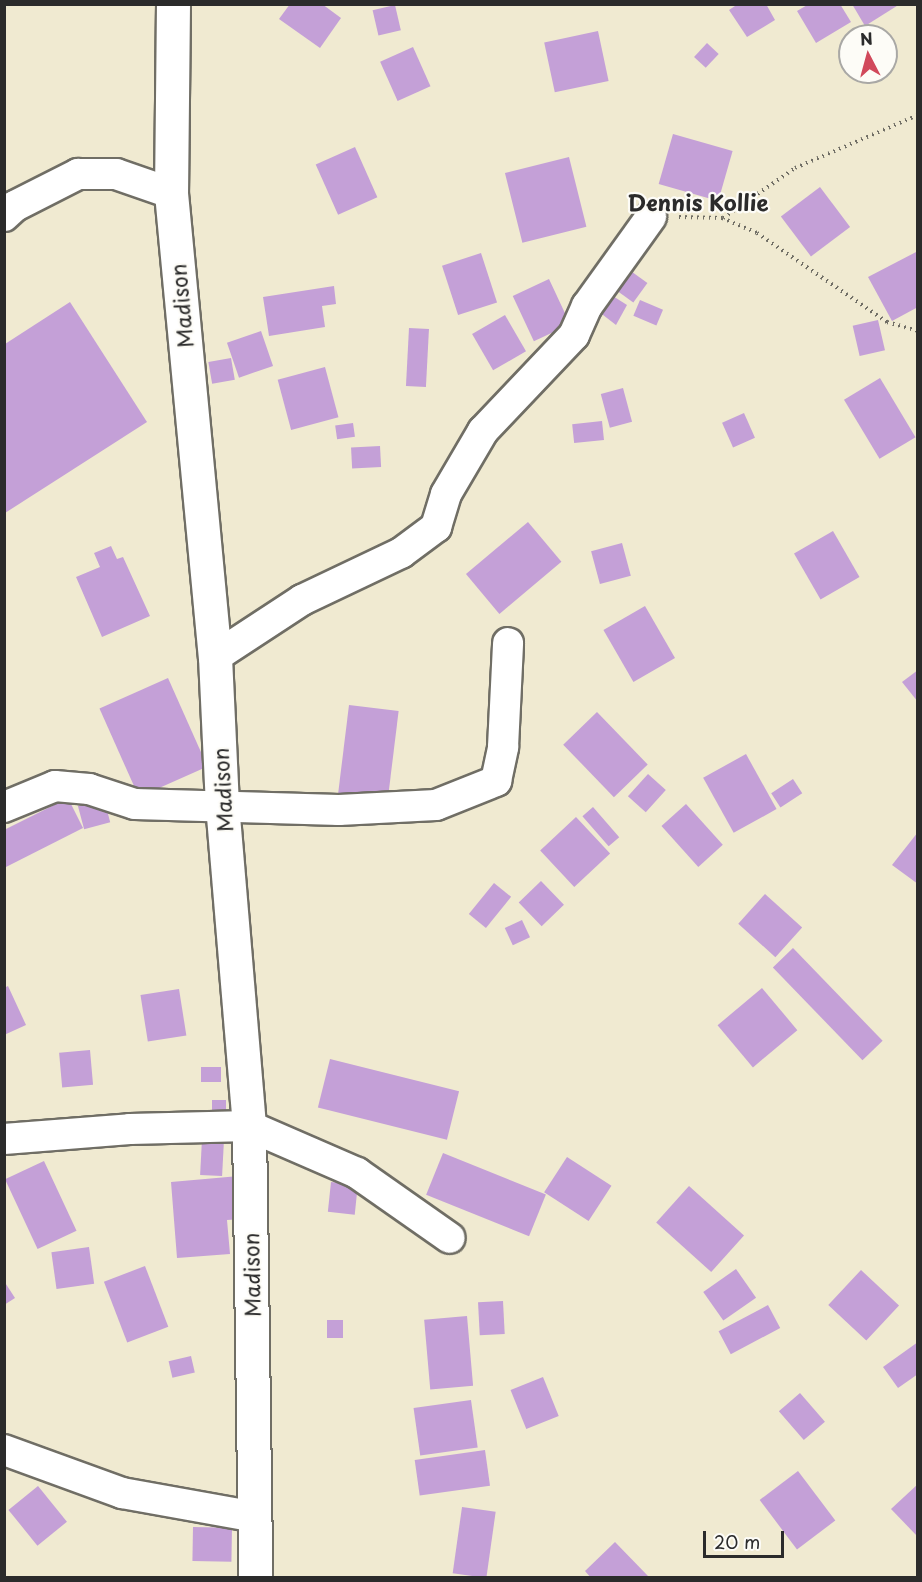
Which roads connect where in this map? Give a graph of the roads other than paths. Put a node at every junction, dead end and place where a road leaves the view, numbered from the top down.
1 (173, 4) edge
2 (171, 193) junction
3 (4, 216) edge
4 (651, 217) road end
5 (508, 643) dead end
6 (215, 657) junction
7 (222, 804) junction
8 (4, 807) edge
9 (249, 1126) junction
10 (4, 1139) edge
11 (450, 1238) dead end
12 (4, 1450) edge
13 (256, 1517) junction
14 (255, 1578) edge

1 - 2 street, Madison
2 - 3 street
2 - 6 street, Madison
4 - 6 street
5 - 7 street
6 - 7 street, Madison
7 - 8 street
7 - 9 street, Madison
9 - 10 street
9 - 11 street
9 - 13 street, Madison
12 - 13 street
13 - 14 street, Madison

